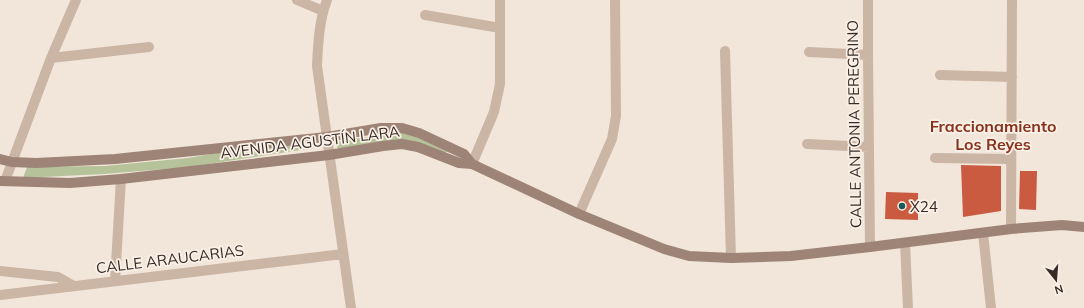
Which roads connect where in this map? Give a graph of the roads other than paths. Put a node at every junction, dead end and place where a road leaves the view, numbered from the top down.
1 (76, 0) edge
2 (297, 0) edge
3 (327, 0) edge
4 (500, 0) edge
5 (615, 0) edge
6 (868, 0) edge
7 (1012, 0) edge
8 (323, 10) junction
9 (425, 15) dead end
10 (500, 28) junction
11 (149, 47) dead end
12 (725, 51) dead end
13 (809, 52) dead end
14 (868, 55) junction
15 (51, 58) junction
16 (940, 75) dead end
17 (1012, 77) junction
18 (327, 137) junction
19 (808, 144) dead end
20 (869, 147) junction
21 (329, 155) junction
22 (935, 158) dead end
23 (0, 159) edge
24 (1011, 159) junction
25 (12, 162) junction
26 (472, 164) junction
27 (121, 179) junction
28 (3, 181) edge
29 (579, 214) junction
30 (1084, 227) edge
31 (1011, 229) junction
32 (983, 232) junction
33 (905, 243) junction
34 (870, 247) junction
35 (343, 254) junction
36 (731, 258) junction
37 (0, 270) edge
38 (115, 281) junction
39 (74, 286) junction
40 (0, 295) edge
41 (352, 308) edge
42 (908, 308) edge
43 (990, 308) edge

1 - 15 street
2 - 8 street
3 - 8 street
4 - 10 street
5 - 29 street
6 - 14 street, CALLE ANTONIA PEREGRINO
7 - 17 street
8 - 18 street
9 - 10 street
10 - 26 street
11 - 15 street
12 - 36 street
13 - 14 street
14 - 20 street, CALLE ANTONIA PEREGRINO
15 - 25 street
16 - 17 street
17 - 24 street
18 - 21 street
18 - 25 main road, AVENIDA AGUSTÍN LARA
18 - 26 main road, AVENIDA AGUSTÍN LARA
19 - 20 street
20 - 34 street, CALLE ANTONIA PEREGRINO
21 - 26 main road, AVENIDA AGUSTÍN LARA
21 - 27 main road, AVENIDA AGUSTÍN LARA
21 - 35 street
22 - 24 street
23 - 25 main road, AVENIDA AGUSTÍN LARA
24 - 31 street
25 - 28 street
26 - 29 main road
27 - 28 main road, AVENIDA AGUSTÍN LARA
27 - 38 street
29 - 36 main road
30 - 31 main road
31 - 32 main road
32 - 33 main road
32 - 43 street
33 - 34 main road
33 - 42 street
34 - 36 main road
35 - 38 street, CALLE ARAUCARIAS
35 - 41 street
37 - 39 street
38 - 39 street, CALLE ARAUCARIAS
39 - 40 street, CALLE ARAUCARIAS

